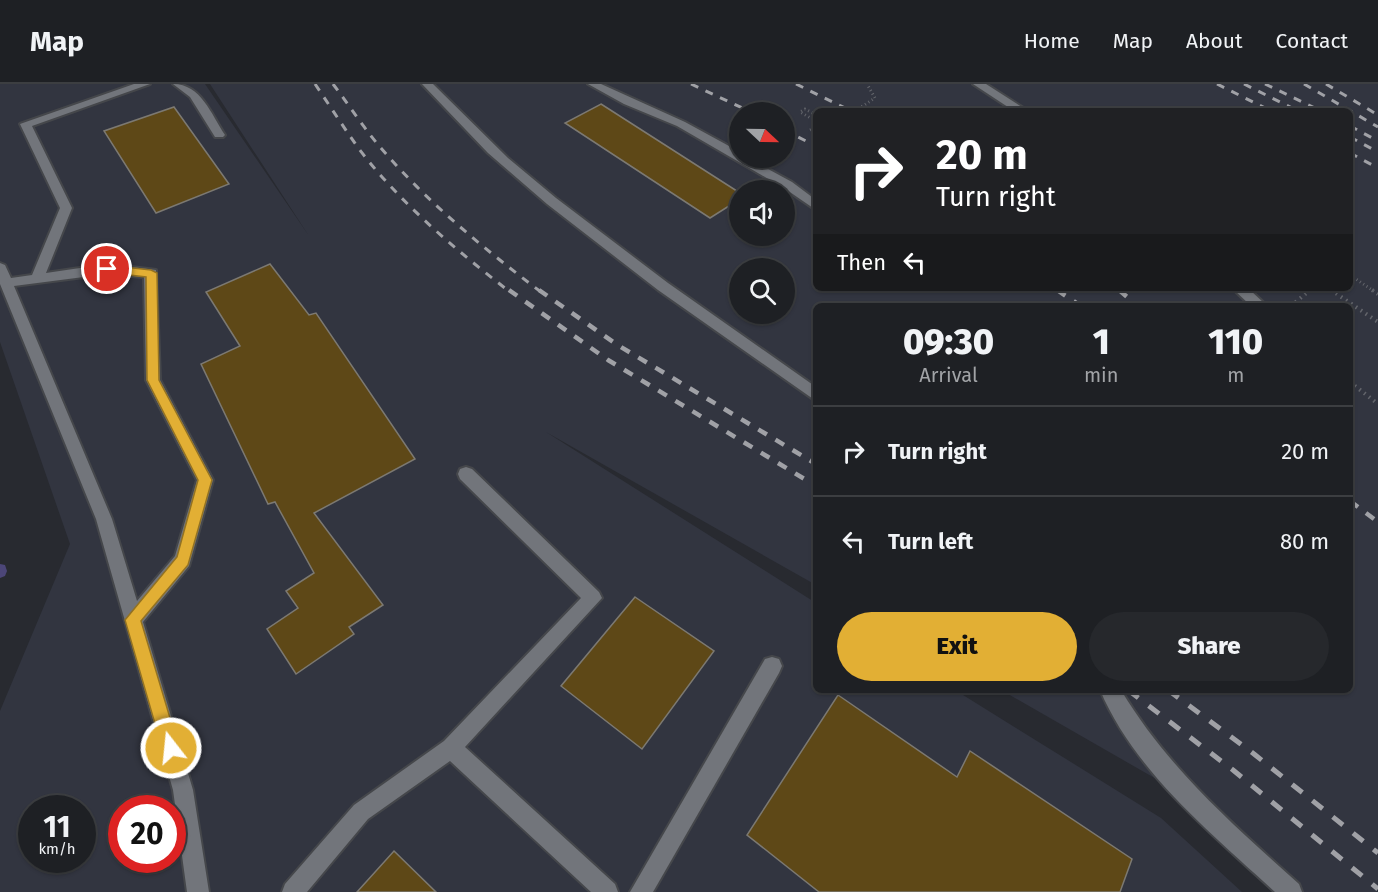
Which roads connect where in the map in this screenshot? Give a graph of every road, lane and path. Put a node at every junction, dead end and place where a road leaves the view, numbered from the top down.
1 (145, 84) edge
2 (178, 84) edge
3 (427, 84) edge
4 (593, 84) edge
5 (867, 84) edge
6 (978, 84) edge
7 (860, 108) edge
8 (1017, 108) edge
9 (813, 113) edge
10 (813, 119) edge
11 (813, 128) edge
12 (810, 130) dead end
13 (219, 135) dead end
14 (729, 151) edge
15 (759, 168) edge
16 (813, 204) edge
17 (3, 276) edge
18 (38, 277) junction
19 (1353, 277) edge
20 (1242, 291) edge
21 (1309, 291) edge
22 (1332, 291) edge
23 (1378, 294) edge
24 (1256, 303) edge
25 (1295, 303) edge
26 (1350, 303) edge
27 (1353, 305) edge
28 (1378, 322) edge
29 (1353, 384) edge
30 (813, 393) edge
31 (1378, 404) edge
32 (466, 474) dead end
33 (133, 620) junction
34 (772, 666) dead end
35 (1112, 693) edge
36 (451, 748) junction
37 (198, 892) edge
38 (293, 892) edge
39 (607, 892) edge
40 (641, 892) edge
41 (1291, 892) edge

1 - 18 lane
2 - 13 lane
3 - 30 lane
4 - 14 lane
5 - 7 path
6 - 8 lane
9 - 10 path
11 - 12 path
15 - 16 lane
17 - 18 lane
17 - 33 lane
18 - 33 lane
19 - 23 path
20 - 24 lane
21 - 25 path
22 - 26 path
27 - 28 path
29 - 31 path
32 - 36 lane
33 - 37 lane
34 - 40 lane
35 - 41 lane
36 - 38 lane
36 - 39 lane

